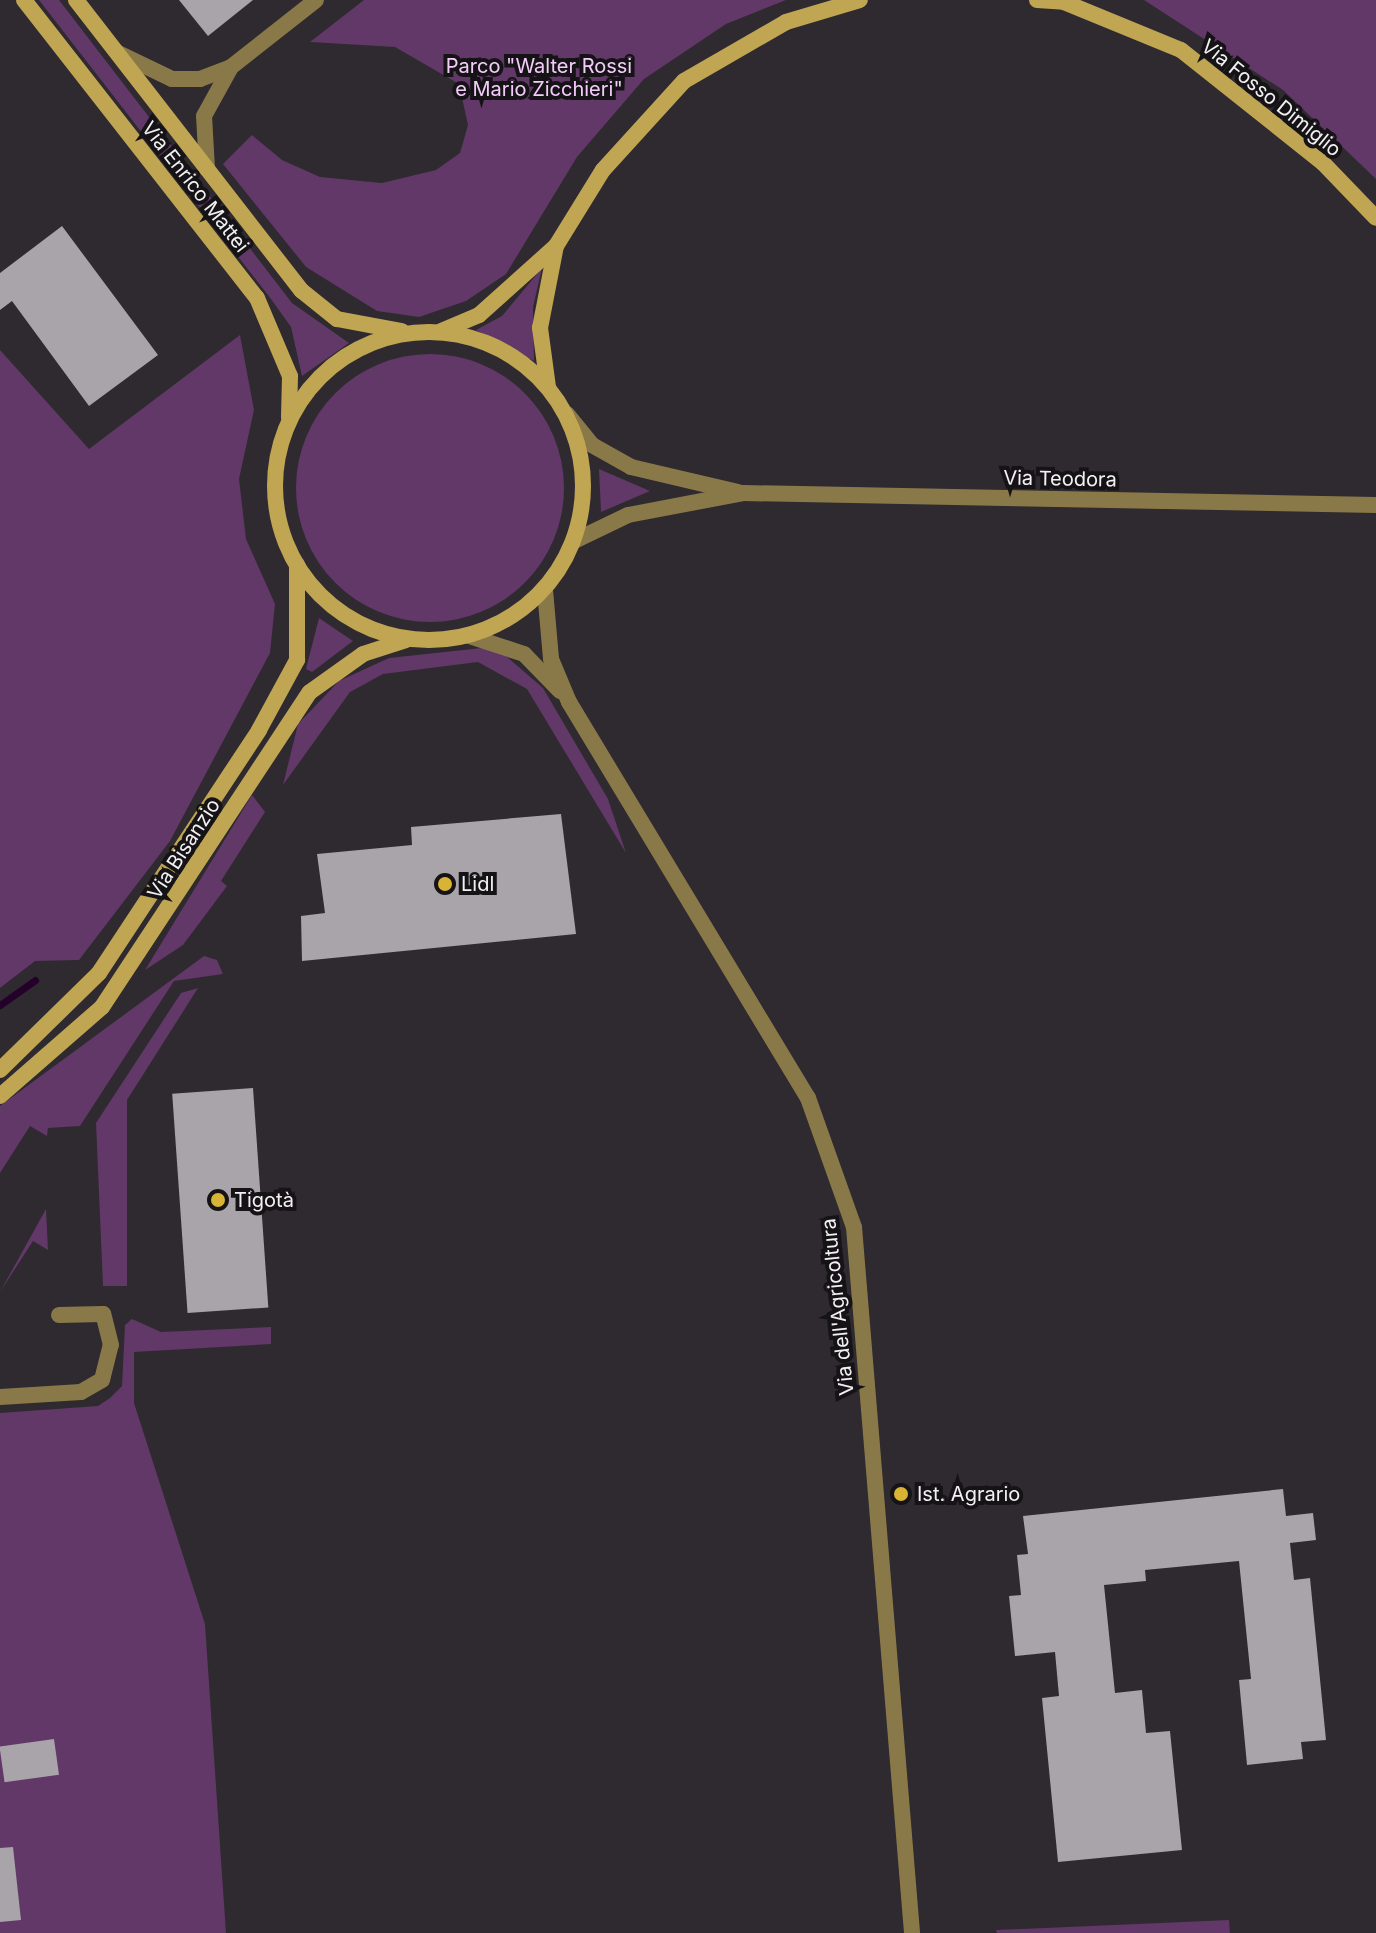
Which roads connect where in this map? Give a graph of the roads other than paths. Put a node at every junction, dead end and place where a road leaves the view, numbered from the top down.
1 (24, 0) edge
2 (76, 0) edge
3 (316, 0) edge
4 (860, 0) edge
5 (1037, 0) edge
6 (116, 52) junction
7 (231, 67) junction
8 (207, 169) junction
9 (1376, 218) edge
10 (556, 246) junction
11 (441, 331) junction
12 (411, 332) junction
13 (548, 387) junction
14 (567, 414) junction
15 (289, 418) junction
16 (743, 493) junction
17 (1376, 505) edge
18 (574, 541) junction
19 (296, 564) junction
20 (545, 590) junction
21 (469, 636) junction
22 (408, 640) junction
23 (569, 702) junction
24 (0, 1070) edge
25 (0, 1096) edge
26 (59, 1315) dead end
27 (0, 1397) edge
28 (912, 1933) edge

1 - 15 main road, Via Enrico Mattei
2 - 6 main road, Via Enrico Mattei
3 - 7 street
4 - 10 main road
5 - 9 main road, Via Fosso Dimiglio
6 - 7 street
6 - 8 main road, Via Enrico Mattei
7 - 8 street
8 - 12 main road, Via Enrico Mattei
10 - 11 main road
10 - 13 main road
11 - 12 main road
11 - 13 main road
12 - 15 main road
13 - 14 main road
14 - 16 street, Via Teodora
14 - 18 main road
15 - 19 main road
16 - 17 street, Via Teodora
16 - 18 street, Via Teodora
18 - 20 main road
19 - 22 main road
19 - 24 main road, Via Bisanzio
20 - 21 main road
20 - 23 street, Via dell'Agricoltura
21 - 22 main road
21 - 23 street, Via dell'Agricoltura
22 - 25 main road, Via Bisanzio
23 - 28 street, Via dell'Agricoltura
26 - 27 street

